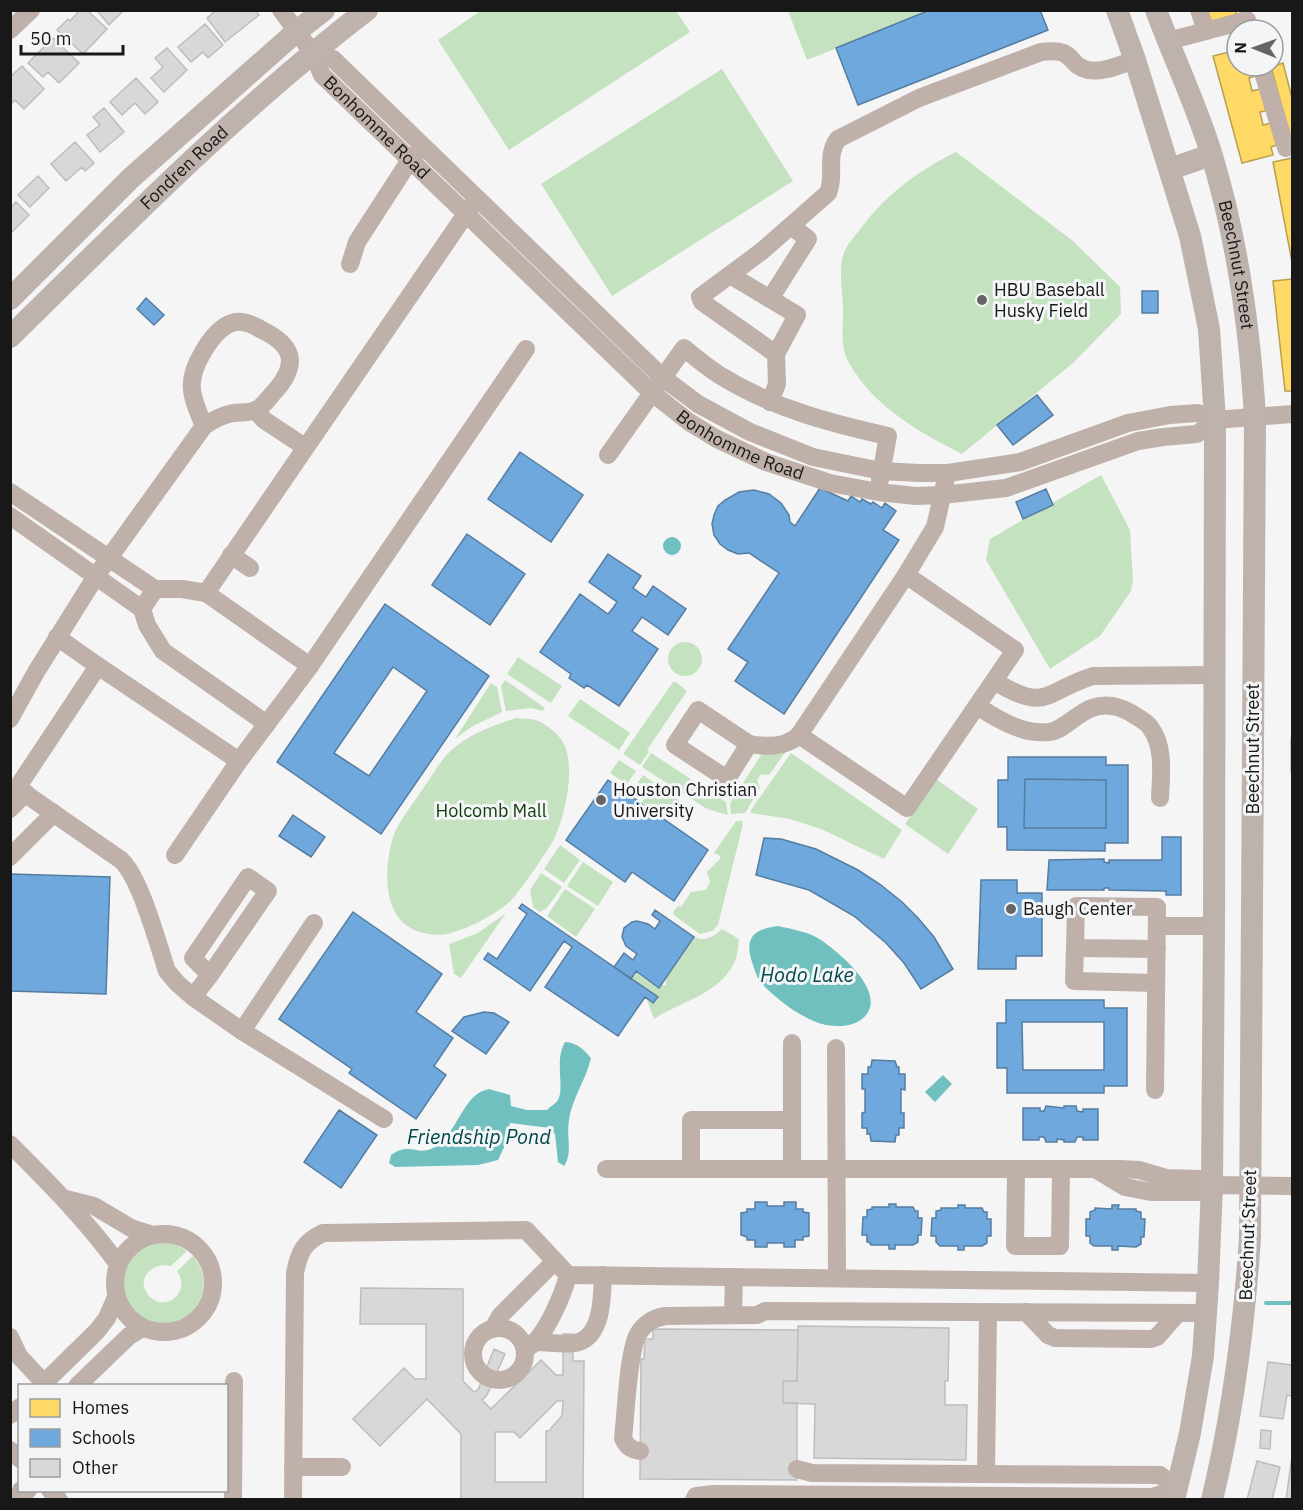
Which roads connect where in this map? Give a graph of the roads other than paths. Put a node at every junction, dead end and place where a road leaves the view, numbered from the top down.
1 (31, 10) edge
2 (280, 10) edge
3 (324, 10) edge
4 (367, 10) edge
5 (1118, 10) edge
6 (1156, 10) edge
7 (1200, 10) edge
8 (1225, 26) edge
9 (10, 30) edge
10 (297, 31) junction
11 (1206, 31) junction
12 (1168, 42) junction
13 (312, 52) junction
14 (1135, 60) junction
15 (1265, 78) edge
16 (424, 147) junction
17 (1286, 148) dead end
18 (1211, 154) junction
19 (410, 160) junction
20 (1170, 169) junction
21 (471, 205) junction
22 (791, 226) junction
23 (350, 264) dead end
24 (730, 275) junction
25 (10, 299) edge
26 (770, 299) junction
27 (10, 337) edge
28 (526, 350) dead end
29 (776, 354) junction
30 (656, 385) junction
31 (770, 402) junction
32 (255, 410) junction
33 (1293, 414) edge
34 (1255, 418) junction
35 (1215, 420) junction
36 (204, 426) junction
37 (305, 447) junction
38 (608, 455) dead end
39 (881, 471) junction
40 (948, 473) junction
41 (10, 492) edge
42 (878, 492) junction
43 (942, 495) junction
44 (10, 516) edge
45 (231, 555) junction
46 (108, 558) junction
47 (250, 568) dead end
48 (906, 574) junction
49 (96, 576) junction
50 (155, 589) junction
51 (206, 593) junction
52 (142, 609) junction
53 (57, 637) junction
54 (98, 666) junction
55 (310, 666) junction
56 (1118, 675) junction
57 (1215, 675) junction
58 (1253, 675) junction
59 (994, 681) junction
60 (977, 706) junction
61 (1117, 706) junction
62 (10, 719) edge
63 (267, 724) junction
64 (799, 735) junction
65 (749, 744) dead end
66 (239, 761) junction
67 (26, 793) junction
68 (1160, 798) dead end
69 (10, 809) edge
70 (54, 813) junction
71 (175, 855) dead end
72 (10, 857) edge
73 (314, 923) dead end
74 (1157, 926) junction
75 (1214, 926) junction
76 (1252, 926) junction
77 (1075, 948) junction
78 (1157, 949) junction
79 (210, 975) junction
80 (1156, 983) junction
81 (193, 996) junction
82 (242, 1031) junction
83 (792, 1043) dead end
84 (836, 1048) dead end
85 (1155, 1090) dead end
86 (384, 1119) dead end
87 (792, 1120) junction
88 (10, 1144) edge
89 (606, 1169) dead end
90 (691, 1169) junction
91 (792, 1169) junction
92 (836, 1169) junction
93 (1016, 1169) junction
94 (1061, 1169) junction
95 (1212, 1185) junction
96 (1250, 1186) junction
97 (1293, 1186) edge
98 (66, 1199) junction
99 (153, 1235) junction
100 (555, 1261) junction
101 (118, 1264) junction
102 (568, 1275) junction
103 (603, 1275) junction
104 (734, 1277) junction
105 (837, 1278) junction
106 (1208, 1282) junction
107 (116, 1297) junction
108 (792, 1311) junction
109 (988, 1312) junction
110 (1026, 1312) junction
111 (1178, 1313) junction
112 (1206, 1313) junction
113 (733, 1315) junction
114 (142, 1328) junction
115 (493, 1329) junction
116 (792, 1330) dead end
117 (10, 1337) edge
118 (531, 1346) junction
119 (16, 1364) edge
120 (234, 1381) dead end
121 (43, 1384) edge
122 (79, 1384) edge
123 (640, 1451) dead end
124 (293, 1467) junction
125 (342, 1467) dead end
126 (797, 1469) dead end
127 (986, 1474) junction
128 (1175, 1494) edge
129 (1042, 1498) edge
130 (233, 1500) edge
131 (293, 1500) edge
132 (694, 1500) edge
133 (1211, 1500) edge

1 - 9 street
2 - 10 street
3 - 10 main road, Fondren Road
4 - 13 main road, Fondren Road
5 - 14 main road
6 - 12 main road, Beechnut Street
7 - 11 street
8 - 11 street
10 - 13 street
10 - 25 main road, Fondren Road
11 - 12 street
12 - 18 main road, Beechnut Street
13 - 16 street, Bonhomme Road
13 - 19 street, Bonhomme Road
13 - 27 main road, Fondren Road
14 - 20 main road
14 - 22 street
15 - 17 street
16 - 19 street
16 - 21 street, Bonhomme Road
18 - 20 main road
18 - 34 main road, Beechnut Street
19 - 21 street, Bonhomme Road
19 - 23 street
20 - 35 main road
21 - 30 street, Bonhomme Road
21 - 37 street
22 - 24 street
22 - 26 street
24 - 26 street
24 - 29 street
26 - 29 street
28 - 55 street
29 - 31 street
30 - 31 street
30 - 38 street
30 - 39 street, Bonhomme Road
30 - 42 street, Bonhomme Road
31 - 39 street
32 - 36 street
32 - 36 street
32 - 37 street
33 - 34 street, Bonhomme Road
34 - 35 street, Bonhomme Road
34 - 58 main road, Beechnut Street
35 - 40 street, Bonhomme Road
35 - 43 street, Bonhomme Road
35 - 57 main road
36 - 46 street
37 - 45 street
39 - 40 street, Bonhomme Road
39 - 42 street
40 - 43 street
41 - 46 street
42 - 43 street, Bonhomme Road
43 - 48 street
44 - 49 street
45 - 47 street
45 - 51 street
46 - 49 street
46 - 50 street
48 - 59 street
48 - 64 street
49 - 52 street
49 - 53 street
50 - 51 street
50 - 52 street
51 - 55 street
52 - 63 street
53 - 54 street
53 - 62 street
54 - 66 street
54 - 67 street
55 - 63 street
56 - 57 street
56 - 59 street
56 - 61 street
57 - 58 main road
57 - 75 main road
58 - 76 main road, Beechnut Street
59 - 60 street
60 - 61 street
60 - 64 street
61 - 68 street
63 - 66 street
64 - 65 street
66 - 71 street
67 - 69 street
67 - 70 street
70 - 72 street
70 - 81 street
73 - 82 street
74 - 75 street
74 - 77 street
74 - 78 street
75 - 76 main road
75 - 95 main road
76 - 96 main road, Beechnut Street
77 - 78 street
77 - 80 street
78 - 80 street
79 - 79 street
79 - 81 street
80 - 85 street
81 - 82 street
82 - 86 street
83 - 87 street
84 - 92 street
87 - 90 street
87 - 91 street
88 - 98 street
89 - 90 street
90 - 91 street
91 - 92 street
92 - 93 street
92 - 105 street
93 - 94 street
93 - 94 street
94 - 95 street
95 - 96 street
95 - 106 main road
96 - 97 street
96 - 133 main road, Beechnut Street
98 - 99 street
98 - 101 street
99 - 101 street
99 - 114 street
100 - 102 street
100 - 115 street
100 - 124 street
101 - 107 street
102 - 103 street
102 - 118 street
103 - 104 street
103 - 118 street
104 - 105 street
104 - 113 street
105 - 106 street
106 - 112 main road
107 - 114 street
107 - 121 street
108 - 109 street
108 - 113 street
108 - 116 street
109 - 110 street
109 - 127 street
110 - 111 street
110 - 111 street
111 - 112 street
112 - 128 main road
113 - 123 street
114 - 122 street
115 - 118 street
115 - 118 street
117 - 119 street
119 - 121 street
120 - 130 street
124 - 125 street
124 - 131 street
126 - 127 street
127 - 128 street
128 - 129 street
128 - 133 main road
129 - 132 street

